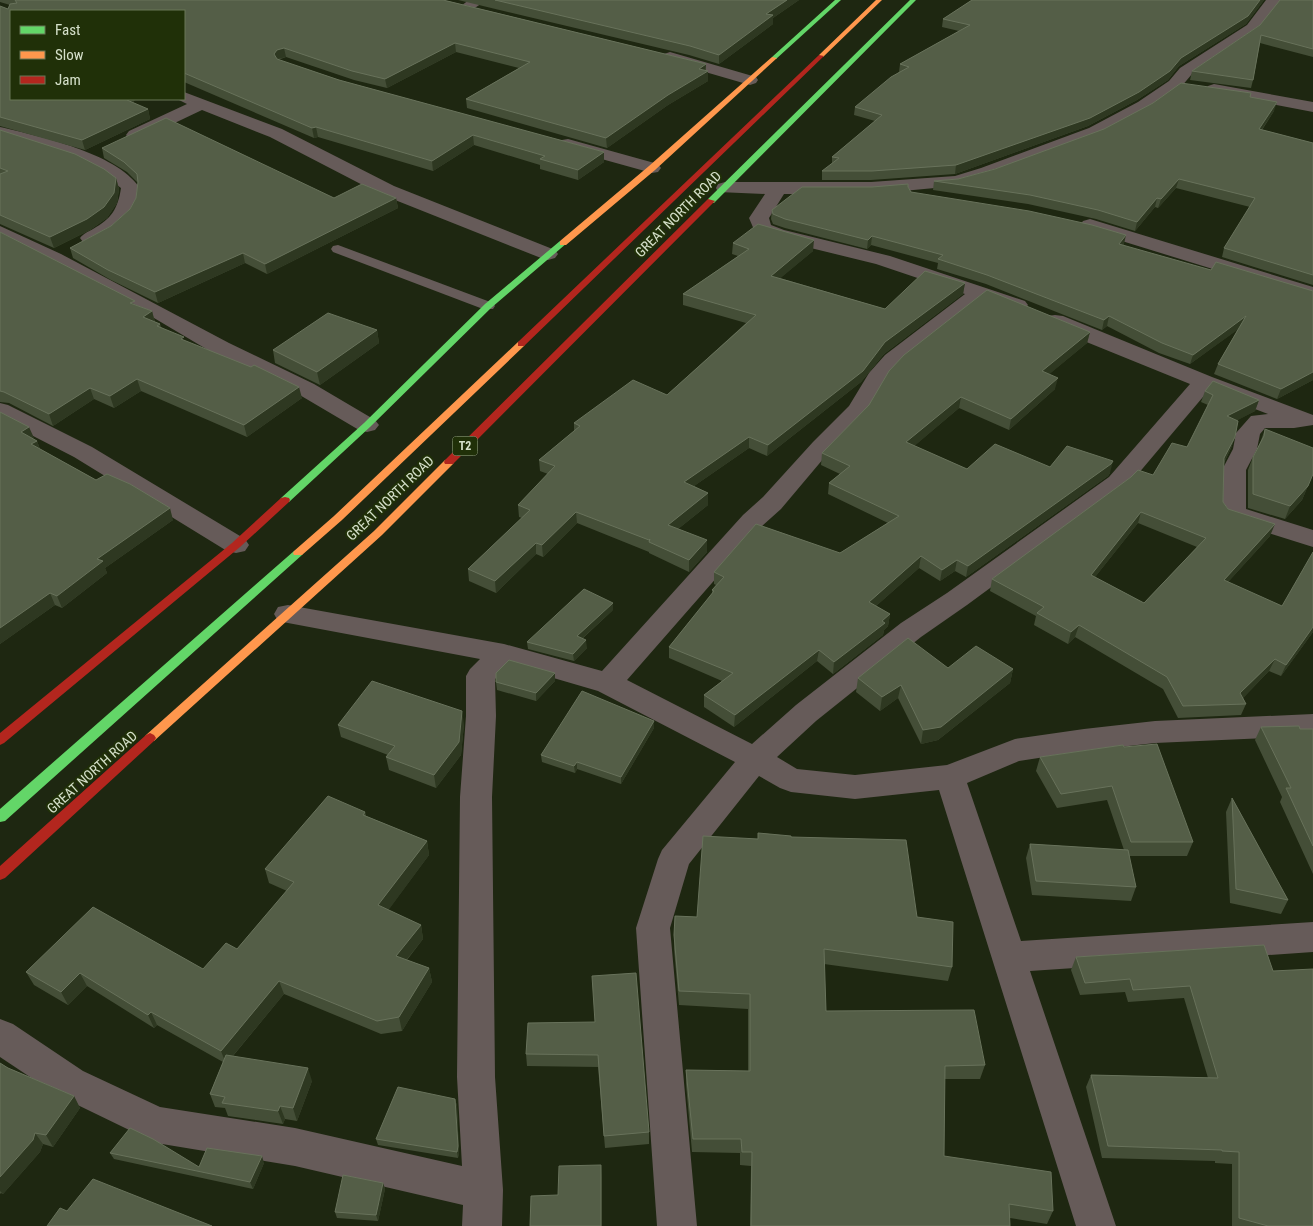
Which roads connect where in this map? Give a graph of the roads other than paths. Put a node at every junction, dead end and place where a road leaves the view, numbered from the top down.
1 (480, 0) edge
2 (838, 0) edge
3 (879, 0) edge
4 (912, 0) edge
5 (1274, 0) edge
6 (449, 4) edge
7 (464, 8) junction
8 (489, 15) edge
9 (654, 54) edge
10 (750, 80) junction
11 (1175, 84) junction
12 (191, 101) edge
13 (1313, 107) edge
14 (0, 132) edge
15 (550, 139) edge
16 (122, 141) edge
17 (652, 168) junction
18 (725, 188) junction
19 (871, 188) junction
20 (778, 189) junction
21 (953, 200) edge
22 (1076, 222) edge
23 (0, 232) edge
24 (338, 249) dead end
25 (548, 254) junction
26 (54, 258) junction
27 (981, 292) junction
28 (1313, 294) edge
29 (488, 306) junction
30 (1204, 382) junction
31 (0, 410) edge
32 (1309, 418) edge
33 (367, 425) junction
34 (1313, 539) edge
35 (236, 545) junction
36 (288, 614) junction
37 (504, 654) junction
38 (608, 683) junction
39 (1313, 725) edge
40 (0, 740) edge
41 (756, 759) junction
42 (950, 777) junction
43 (0, 816) edge
44 (0, 874) edge
45 (1313, 937) edge
46 (1008, 956) junction
47 (0, 1036) edge
48 (482, 1208) edge
49 (677, 1226) edge
50 (1096, 1226) edge

1 - 7 street
2 - 10 main road
3 - 43 main road, GREAT NORTH ROAD / T2
4 - 18 main road, GREAT NORTH ROAD / T2
5 - 11 street
6 - 7 street
7 - 8 street
9 - 10 street
10 - 17 main road
11 - 13 street
11 - 19 street
12 - 16 street
12 - 25 street
14 - 26 street
15 - 17 street
17 - 25 main road
18 - 20 street
18 - 36 main road, GREAT NORTH ROAD / T2
19 - 20 street
19 - 21 street
20 - 27 street
22 - 28 street
23 - 26 street
24 - 29 lane
25 - 29 main road
26 - 33 street
27 - 30 street
27 - 38 street
29 - 33 main road
30 - 32 street
30 - 41 street
31 - 35 street
32 - 34 street
33 - 35 main road
35 - 40 main road
36 - 37 street
36 - 44 main road, GREAT NORTH ROAD / T2
37 - 38 street
37 - 48 street
38 - 41 street
39 - 42 street
41 - 42 street
41 - 49 street
42 - 46 street
45 - 46 street
46 - 50 street
47 - 48 street

